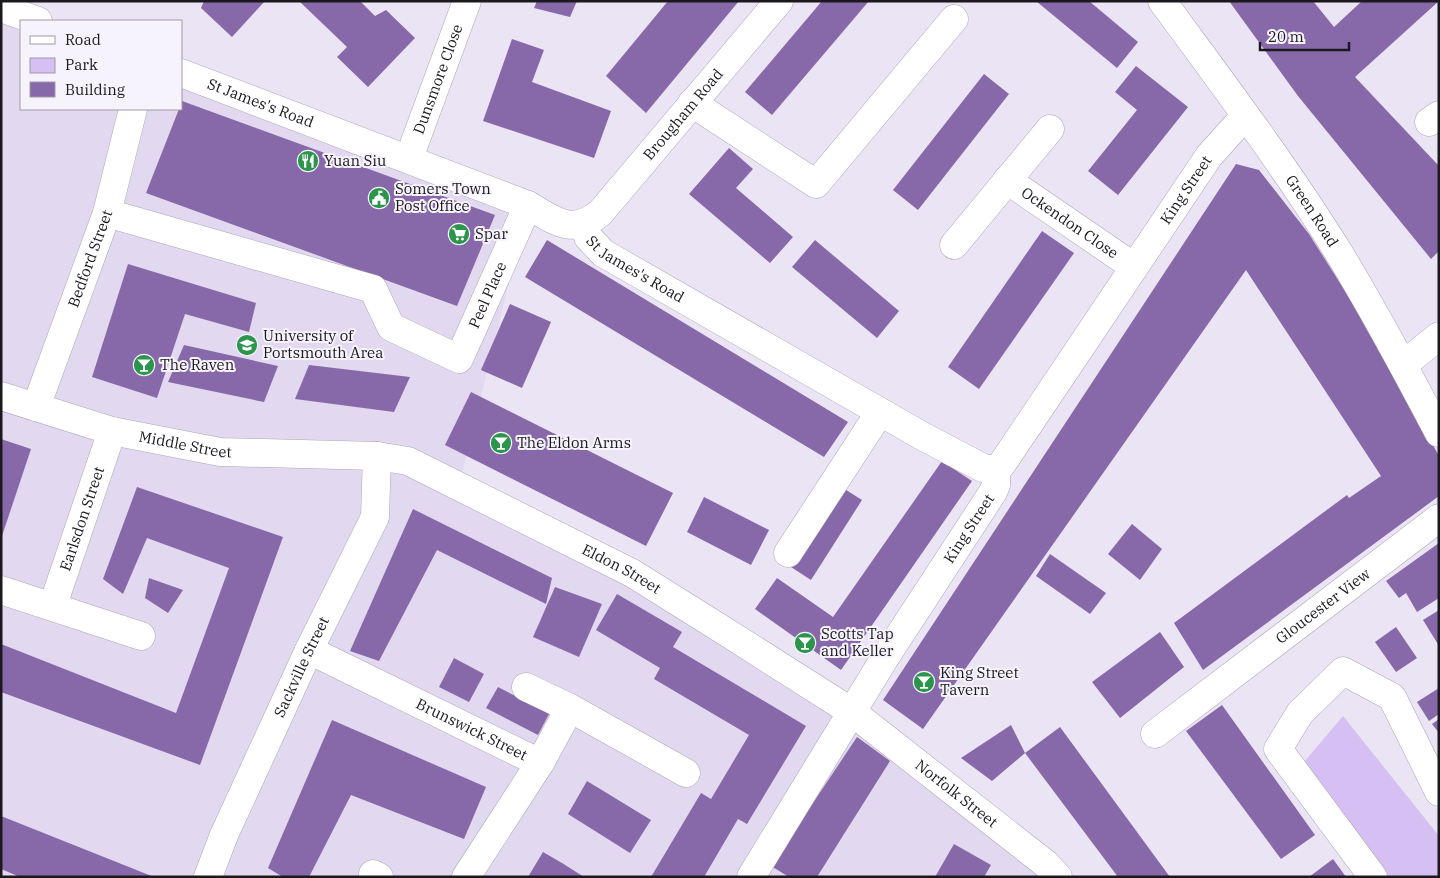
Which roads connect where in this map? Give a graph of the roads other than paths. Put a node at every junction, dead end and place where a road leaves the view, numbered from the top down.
1 (467, 1) edge
2 (779, 1) edge
3 (1162, 1) edge
4 (1, 8) edge
5 (954, 19) dead end
6 (35, 20) edge
7 (182, 73) edge
8 (692, 103) junction
9 (133, 110) edge
10 (1245, 116) junction
11 (1050, 130) dead end
12 (409, 158) junction
13 (1007, 180) junction
14 (528, 205) junction
15 (106, 213) junction
16 (584, 224) junction
17 (954, 245) dead end
18 (1134, 267) junction
19 (1439, 336) edge
20 (1402, 365) junction
21 (1, 396) edge
22 (36, 407) junction
23 (880, 412) junction
24 (112, 431) junction
25 (1439, 433) edge
26 (376, 456) junction
27 (996, 470) junction
28 (1439, 518) edge
29 (788, 553) dead end
30 (1, 590) edge
31 (53, 605) junction
32 (141, 636) dead end
33 (309, 650) junction
34 (526, 688) dead end
35 (570, 708) junction
36 (852, 712) junction
37 (1155, 734) dead end
38 (540, 763) junction
39 (686, 773) dead end
40 (1439, 792) edge
41 (1048, 873) edge
42 (208, 877) edge
43 (466, 877) edge
44 (750, 877) edge
45 (1373, 877) edge

1 - 12 street, Dunsmore Close
2 - 8 street, Brougham Road
3 - 10 street, Green Road
4 - 6 street
5 - 8 street
7 - 12 street, St James's Road
8 - 16 street, Brougham Road
9 - 15 street, Bedford Street
10 - 18 street, King Street
10 - 20 street, Green Road
11 - 13 street, Ockendon Close
12 - 14 street, St James's Road
13 - 17 street, Ockendon Close
13 - 18 street, Ockendon Close
14 - 15 street, Peel Place
14 - 16 street, St James's Road
15 - 22 street, Bedford Street
16 - 23 street, St James's Road
18 - 27 street, King Street
19 - 20 street
20 - 25 street, Green Road
21 - 22 street, Middle Street
22 - 24 street, Middle Street
23 - 27 street, St James's Road
23 - 29 street
24 - 26 street, Middle Street
24 - 31 street, Earlsdon Street
26 - 33 street, Sackville Street
26 - 36 street, Eldon Street
27 - 36 street, King Street
28 - 37 street, Gloucester View
30 - 31 street
31 - 32 street
33 - 38 street, Brunswick Street
33 - 42 street, Sackville Street
34 - 35 street
35 - 38 street
35 - 39 street
36 - 41 street, Norfolk Street
36 - 44 street, King Street
38 - 43 street, Brunswick Street
40 - 45 street

